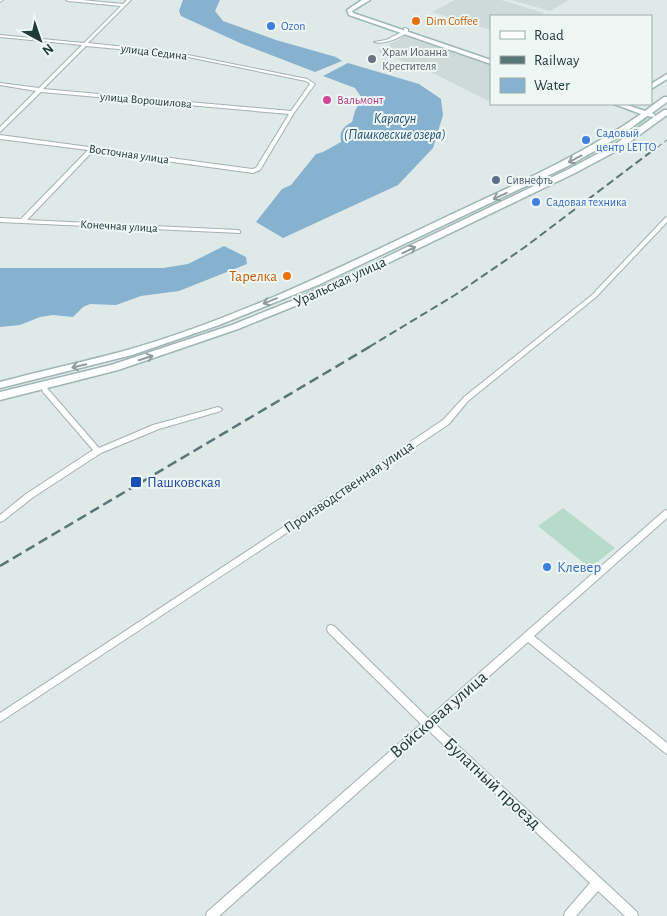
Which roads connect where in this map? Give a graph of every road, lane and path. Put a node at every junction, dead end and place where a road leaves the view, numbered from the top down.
1 (68, 0) edge
2 (129, 0) edge
3 (367, 0) edge
4 (378, 0) edge
5 (124, 5) junction
6 (408, 32) junction
7 (0, 36) edge
8 (376, 42) dead end
9 (85, 44) junction
10 (490, 57) edge
11 (490, 62) edge
12 (667, 76) edge
13 (0, 84) edge
14 (652, 86) edge
15 (40, 90) junction
16 (667, 98) edge
17 (622, 105) edge
18 (633, 105) edge
19 (648, 112) junction
20 (292, 113) junction
21 (663, 115) edge
22 (0, 130) edge
23 (0, 137) edge
24 (92, 149) junction
25 (544, 175) junction
26 (554, 180) junction
27 (667, 218) edge
28 (0, 220) edge
29 (23, 221) junction
30 (238, 232) dead end
31 (99, 372) junction
32 (0, 385) edge
33 (44, 390) junction
34 (0, 396) edge
35 (0, 403) edge
36 (218, 409) dead end
37 (98, 451) junction
38 (667, 513) edge
39 (0, 519) edge
40 (331, 629) dead end
41 (527, 636) junction
42 (0, 718) edge
43 (428, 724) junction
44 (667, 749) edge
45 (598, 883) junction
46 (211, 916) edge
47 (569, 916) edge
48 (633, 916) edge

1 - 5 street
2 - 5 street
3 - 6 main road
4 - 6 main road
5 - 9 street
6 - 8 street
6 - 10 main road
6 - 11 main road
7 - 9 street, улица Седина
9 - 15 street
9 - 20 street, улица Седина
12 - 14 main road
13 - 15 street, улица Ворошилова
15 - 20 street, улица Ворошилова
15 - 22 street
16 - 19 main road, Уральская улица
17 - 19 main road, Уральская улица
18 - 19 main road, Уральская улица
19 - 21 main road, Уральская улица
19 -> 25 main road, Уральская улица
20 - 24 street, Восточная улица
21 - 26 main road, Уральская улица
23 - 24 street, Восточная улица
24 - 29 street
25 - 26 street
25 -> 32 main road, Уральская улица
31 -> 26 main road, Уральская улица
27 - 42 street, Производственная улица
28 - 29 street, Конечная улица
29 - 30 street, Конечная улица
31 - 33 main road
31 - 34 main road, Уральская улица
33 - 35 main road
33 - 37 street
36 - 37 street
37 - 39 street
38 - 41 street, Войсковая улица
40 - 43 street, Булатный проезд
41 - 43 street, Войсковая улица
41 - 44 street
43 - 45 street, Булатный проезд
43 - 46 street, Войсковая улица
45 - 47 street
45 - 48 street, Булатный проезд

